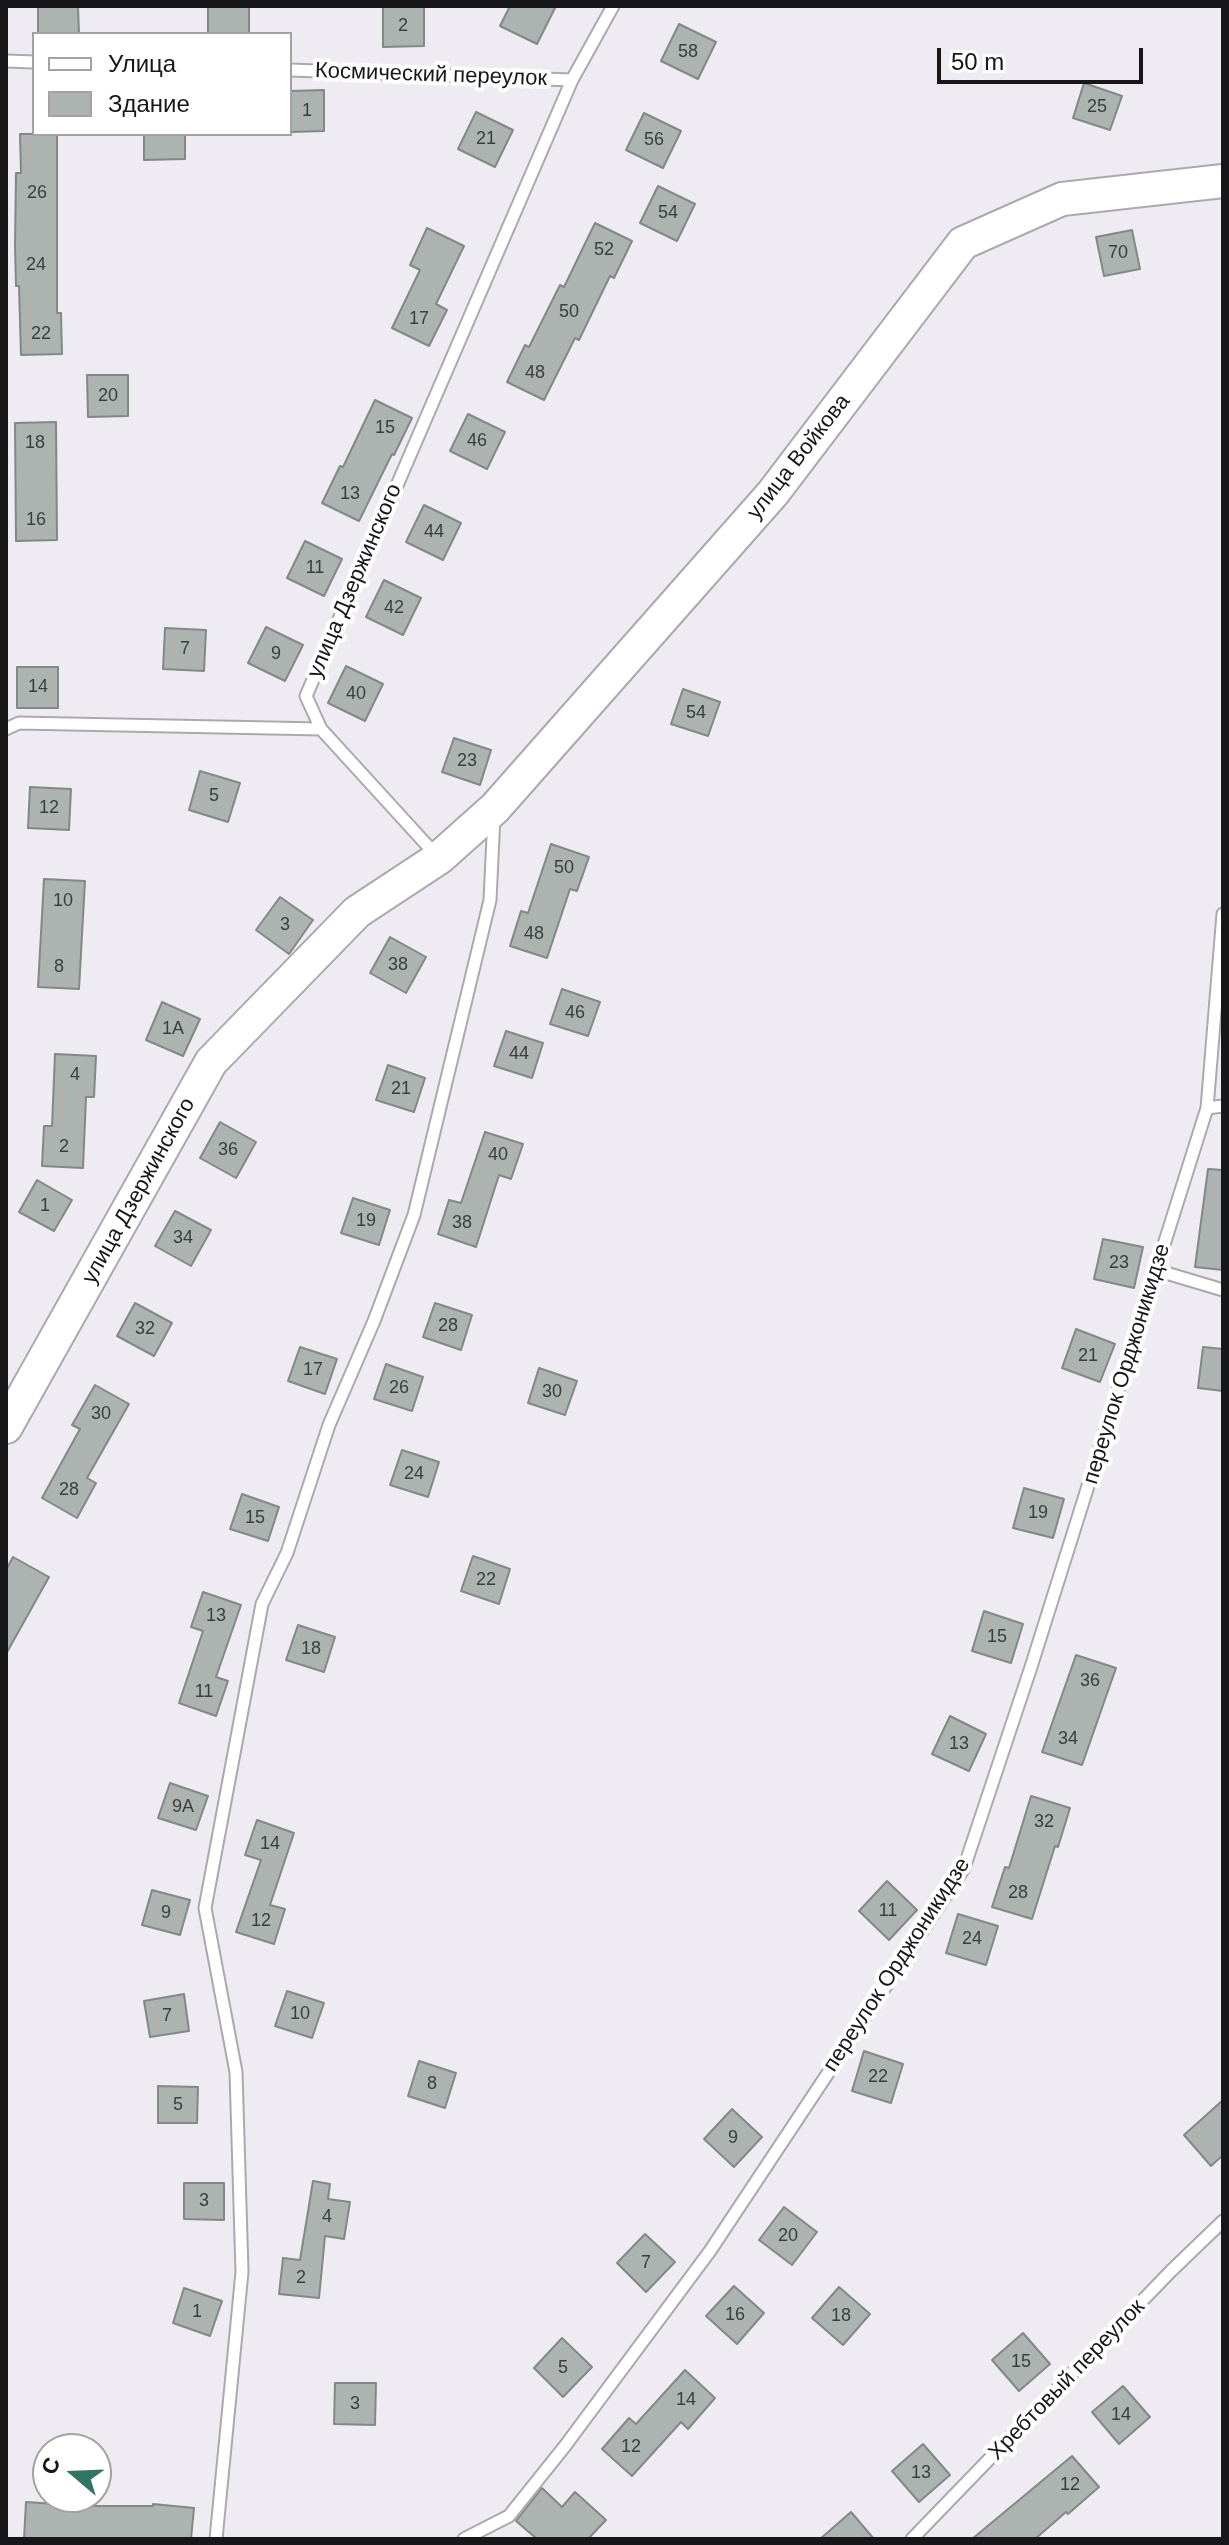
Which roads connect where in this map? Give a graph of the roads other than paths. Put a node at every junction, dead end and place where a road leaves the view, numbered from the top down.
1 (613, 6) edge
2 (6, 61) edge
3 (32, 62) edge
4 (292, 70) edge
5 (572, 80) junction
6 (1223, 181) edge
7 (6, 729) edge
8 (321, 729) junction
9 (495, 808) junction
10 (439, 858) junction
11 (1223, 914) edge
12 (1223, 1106) edge
13 (1207, 1108) junction
14 (1156, 1270) junction
15 (1223, 1290) edge
16 (6, 1427) edge
17 (1223, 2221) edge
18 (216, 2539) edge
19 (464, 2539) edge
20 (912, 2539) edge

1 - 5 lane, улица Дзержинского
2 - 3 lane
4 - 5 lane, Космический переулок
5 - 8 lane, улица Дзержинского
6 - 9 street, улица Войкова
7 - 8 lane
8 - 10 lane, улица Дзержинского
9 - 10 street, улица Войкова
9 - 18 lane
10 - 16 street, улица Дзержинского
11 - 13 lane, переулок Орджоникидзе
12 - 13 lane
13 - 14 lane, переулок Орджоникидзе
14 - 15 lane
14 - 19 lane, переулок Орджоникидзе
17 - 20 lane, Хребтовый переулок

